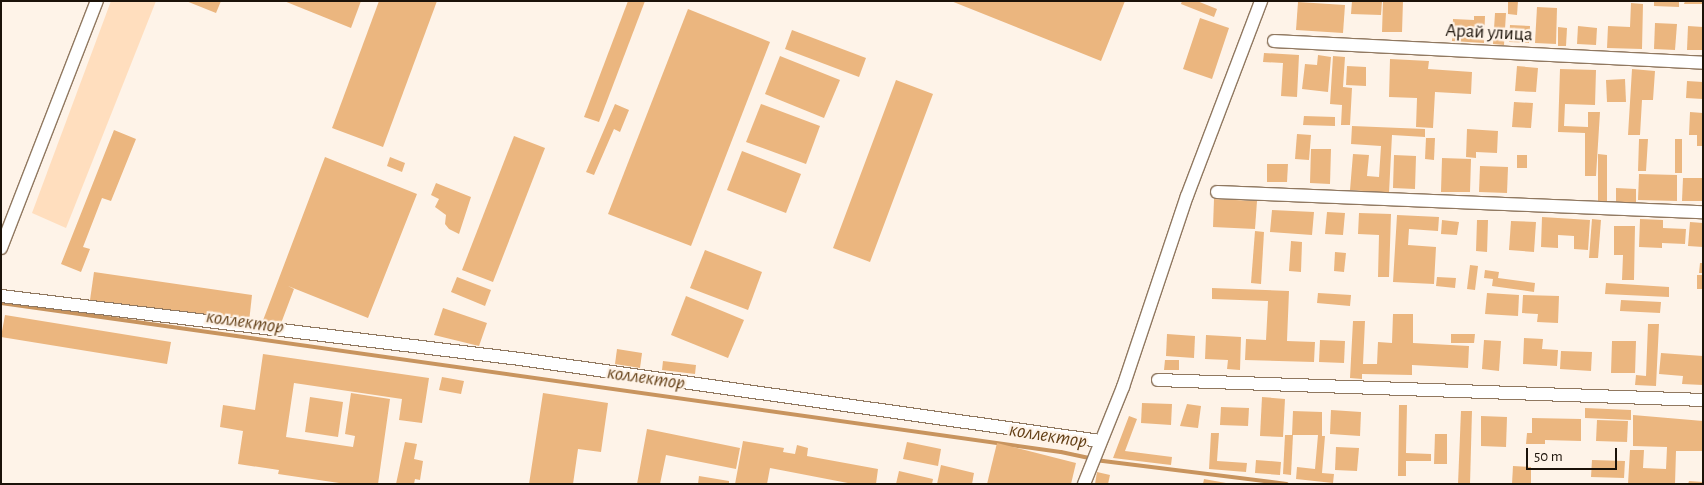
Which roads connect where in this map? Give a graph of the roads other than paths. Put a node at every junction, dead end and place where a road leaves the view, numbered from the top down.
1 (97, 1) edge
2 (1261, 1) edge
3 (1274, 41) dead end
4 (1703, 63) edge
5 (1217, 192) dead end
6 (1703, 212) edge
7 (1, 248) edge
8 (1, 296) edge
9 (1158, 380) dead end
10 (1703, 400) edge
11 (1099, 443) junction
12 (1084, 484) edge

1 - 7 street
2 - 11 street
3 - 4 street, Арай улица
5 - 6 street
8 - 11 street
9 - 10 street
11 - 12 street

